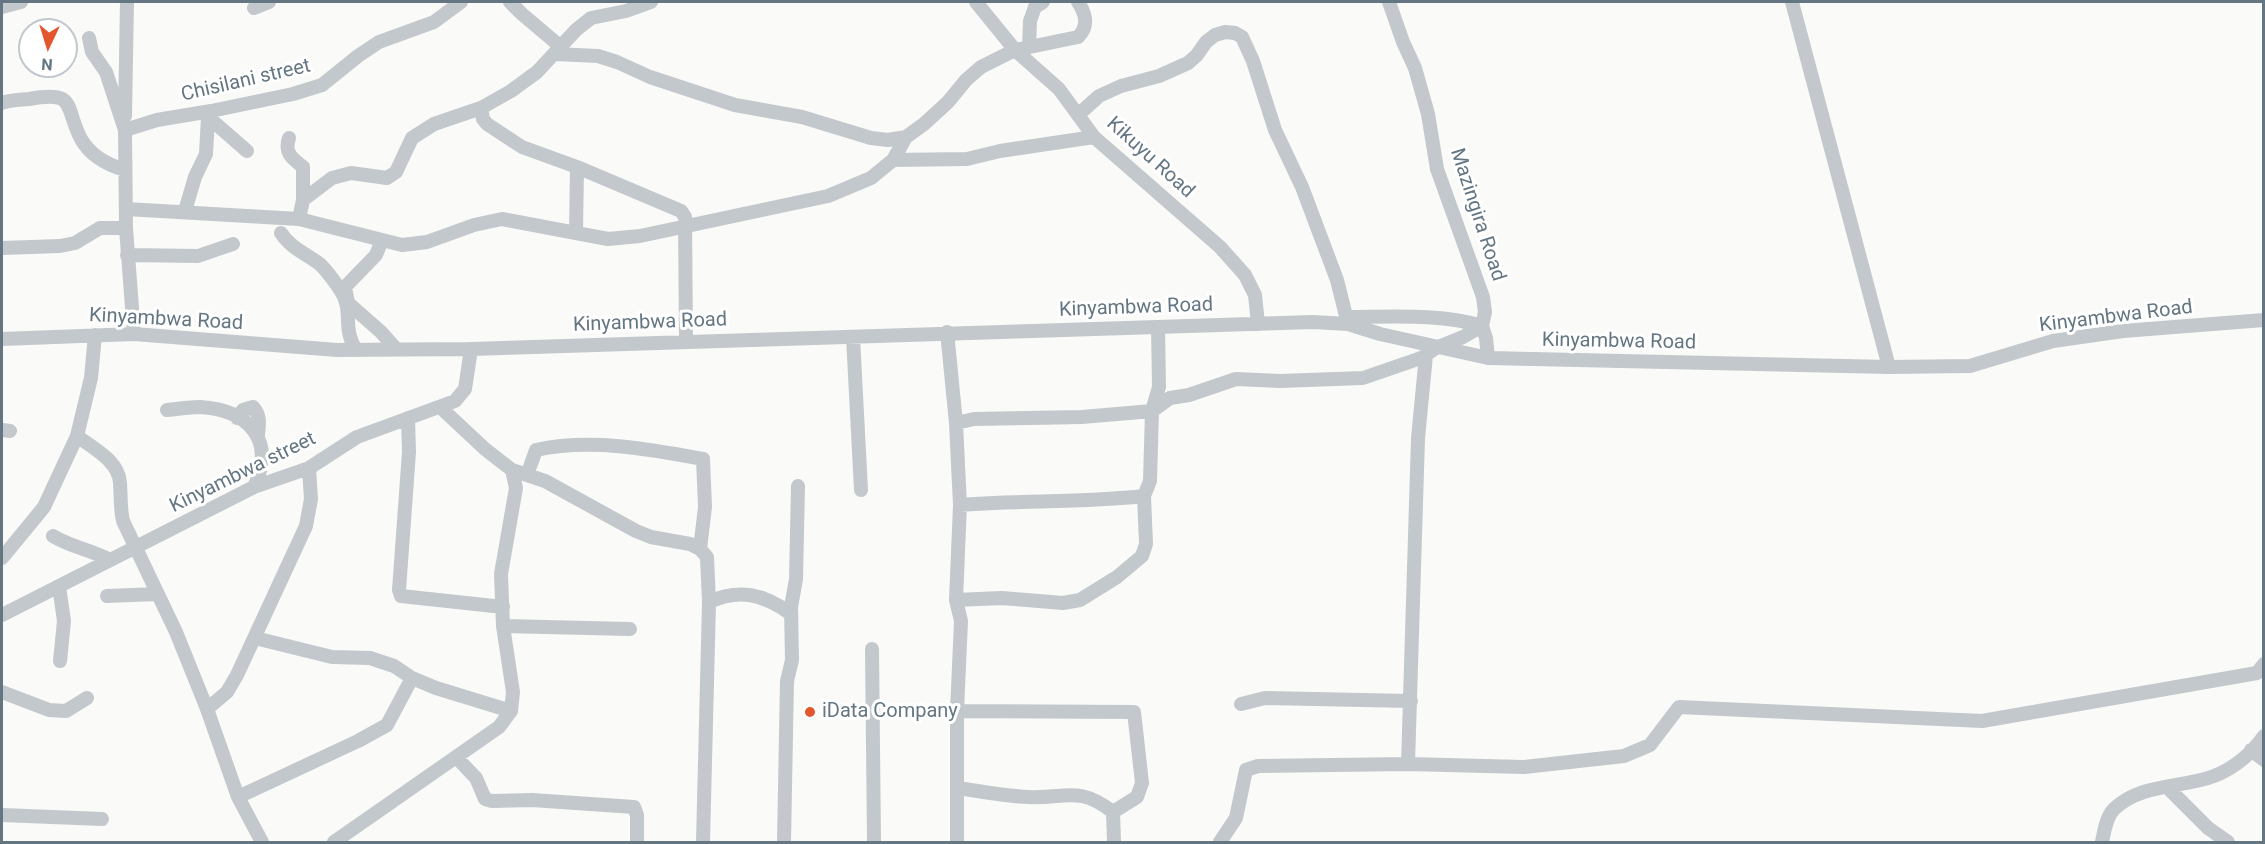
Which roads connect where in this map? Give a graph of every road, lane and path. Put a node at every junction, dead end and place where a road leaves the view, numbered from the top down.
1 (21, 2) edge
2 (127, 2) edge
3 (270, 2) edge
4 (510, 2) edge
5 (651, 2) edge
6 (976, 2) edge
7 (1043, 2) edge
8 (1078, 2) edge
9 (1389, 2) edge
10 (1792, 2) edge
11 (462, 3) edge
12 (2, 7) edge
13 (254, 8) dead end
14 (89, 38) dead end
15 (1022, 49) junction
16 (558, 50) junction
17 (2, 103) edge
18 (482, 108) junction
19 (1078, 115) junction
20 (125, 130) junction
21 (1094, 136) junction
22 (906, 137) junction
23 (289, 138) dead end
24 (247, 151) dead end
25 (893, 160) junction
26 (578, 167) junction
27 (125, 170) junction
28 (303, 200) junction
29 (126, 209) junction
30 (185, 211) junction
31 (299, 219) junction
32 (685, 227) junction
33 (126, 228) junction
34 (281, 233) dead end
35 (576, 233) junction
36 (382, 240) junction
37 (233, 243) dead end
38 (2, 248) edge
39 (127, 255) junction
40 (348, 303) junction
41 (1347, 320) junction
42 (2264, 320) edge
43 (1258, 324) junction
44 (1482, 326) junction
45 (1158, 327) junction
46 (947, 332) junction
47 (134, 334) junction
48 (96, 335) junction
49 (853, 337) junction
50 (2, 339) edge
51 (686, 342) junction
52 (396, 349) junction
53 (471, 349) junction
54 (356, 350) junction
55 (1431, 351) junction
56 (1488, 357) junction
57 (1889, 367) junction
58 (440, 407) junction
59 (167, 410) dead end
60 (1152, 411) junction
61 (408, 418) junction
62 (956, 423) junction
63 (77, 436) junction
64 (309, 468) junction
65 (512, 470) junction
66 (527, 475) junction
67 (798, 486) dead end
68 (254, 487) junction
69 (861, 490) dead end
70 (1144, 496) junction
71 (960, 505) junction
72 (53, 536) dead end
73 (135, 548) junction
74 (700, 549) junction
75 (2, 558) edge
76 (110, 561) junction
77 (59, 586) junction
78 (157, 594) junction
79 (107, 596) dead end
80 (956, 600) junction
81 (709, 602) junction
82 (503, 607) junction
83 (791, 614) junction
84 (2, 615) edge
85 (503, 626) junction
86 (630, 629) dead end
87 (255, 638) junction
88 (872, 649) dead end
89 (60, 661) dead end
90 (2264, 664) edge
91 (412, 678) junction
92 (2, 692) edge
93 (87, 698) dead end
94 (1411, 700) junction
95 (1242, 704) dead end
96 (207, 708) junction
97 (511, 711) junction
98 (957, 711) junction
99 (2264, 736) edge
100 (2251, 750) junction
101 (456, 757) junction
102 (2264, 760) edge
103 (1408, 764) junction
104 (2167, 787) junction
105 (957, 789) junction
106 (238, 797) junction
107 (1113, 812) junction
108 (2, 815) edge
109 (102, 819) dead end
110 (262, 843) edge
111 (334, 843) edge
112 (637, 843) edge
113 (703, 843) edge
114 (784, 843) edge
115 (874, 843) edge
116 (957, 843) edge
117 (1114, 843) edge
118 (1220, 843) edge
119 (2102, 843) edge
120 (2228, 843) edge

1 - 12 street
2 - 20 street
3 - 13 street
4 - 16 street
5 - 16 street
6 - 15 street, Kikuyu Road
7 - 15 street
8 - 15 street
9 - 44 street, Mazingira Road
10 - 57 street
11 - 20 street, Chisilani street
14 - 20 street
15 - 19 street, Kikuyu Road
15 - 22 street
16 - 18 street
16 - 22 street
17 - 27 street
18 - 26 street
18 - 28 street
19 - 21 street, Kikuyu Road
19 - 41 street
20 - 27 street
21 - 25 street
21 - 43 street, Kikuyu Road
22 - 25 street
23 - 28 street
24 - 30 street
25 - 32 street
26 - 32 street
26 - 35 street
27 - 29 street
28 - 31 street
29 - 30 street
29 - 33 street
30 - 31 street
31 - 36 street
32 - 35 street
32 - 51 street
33 - 38 street
33 - 39 street
34 - 40 street
35 - 36 street
36 - 40 street
37 - 39 street
39 - 47 street
40 - 52 street
40 - 54 street
41 - 43 street, Kinyambwa Road
41 - 44 street
41 - 55 street, Kinyambwa Road
42 - 57 street, Kinyambwa Road
43 - 45 street, Kinyambwa Road
44 - 55 street
44 - 56 street, Mazingira Road
45 - 46 street, Kinyambwa Road
45 - 60 street
46 - 49 street, Kinyambwa Road
46 - 62 street
47 - 48 street, Kinyambwa Road
47 - 54 street, Kinyambwa Road
48 - 50 street, Kinyambwa Road
48 - 63 street
49 - 51 street, Kinyambwa Road
49 - 69 street
51 - 53 street, Kinyambwa Road
52 - 53 street, Kinyambwa Road
52 - 54 street, Kinyambwa Road
53 - 58 street, Kinyambwa street
55 - 56 street, Kinyambwa Road
55 - 60 street
55 - 94 street
56 - 57 street, Kinyambwa Road
58 - 61 street, Kinyambwa street
58 - 65 street
59 - 68 street
60 - 62 street
60 - 70 street
61 - 64 street, Kinyambwa street
61 - 82 street
62 - 71 street
63 - 73 street
63 - 75 street
64 - 68 street, Kinyambwa street
64 - 87 street
65 - 66 street
65 - 82 street
66 - 74 street
66 - 74 street
67 - 83 street
68 - 73 street, Kinyambwa street
70 - 71 street
70 - 80 street
71 - 80 street
72 - 76 street
73 - 76 street, Kinyambwa street
73 - 78 street
74 - 81 street
76 - 77 street, Kinyambwa street
77 - 84 street, Kinyambwa street
77 - 89 street
78 - 79 street
78 - 96 street
80 - 98 street
81 - 83 street
81 - 113 street
82 - 85 street
83 - 114 street
85 - 86 street
85 - 97 street
87 - 91 street
87 - 96 street
88 - 115 street
90 - 103 street
91 - 97 street
91 - 106 street
92 - 93 street
94 - 95 street
94 - 103 street
96 - 106 street
97 - 101 street
98 - 105 street
98 - 107 street
99 - 100 street
100 - 102 street
100 - 104 street
101 - 111 street
101 - 112 street
103 - 118 street
104 - 119 street
104 - 120 street
105 - 107 street
105 - 116 street
106 - 110 street
107 - 117 street
108 - 109 street

